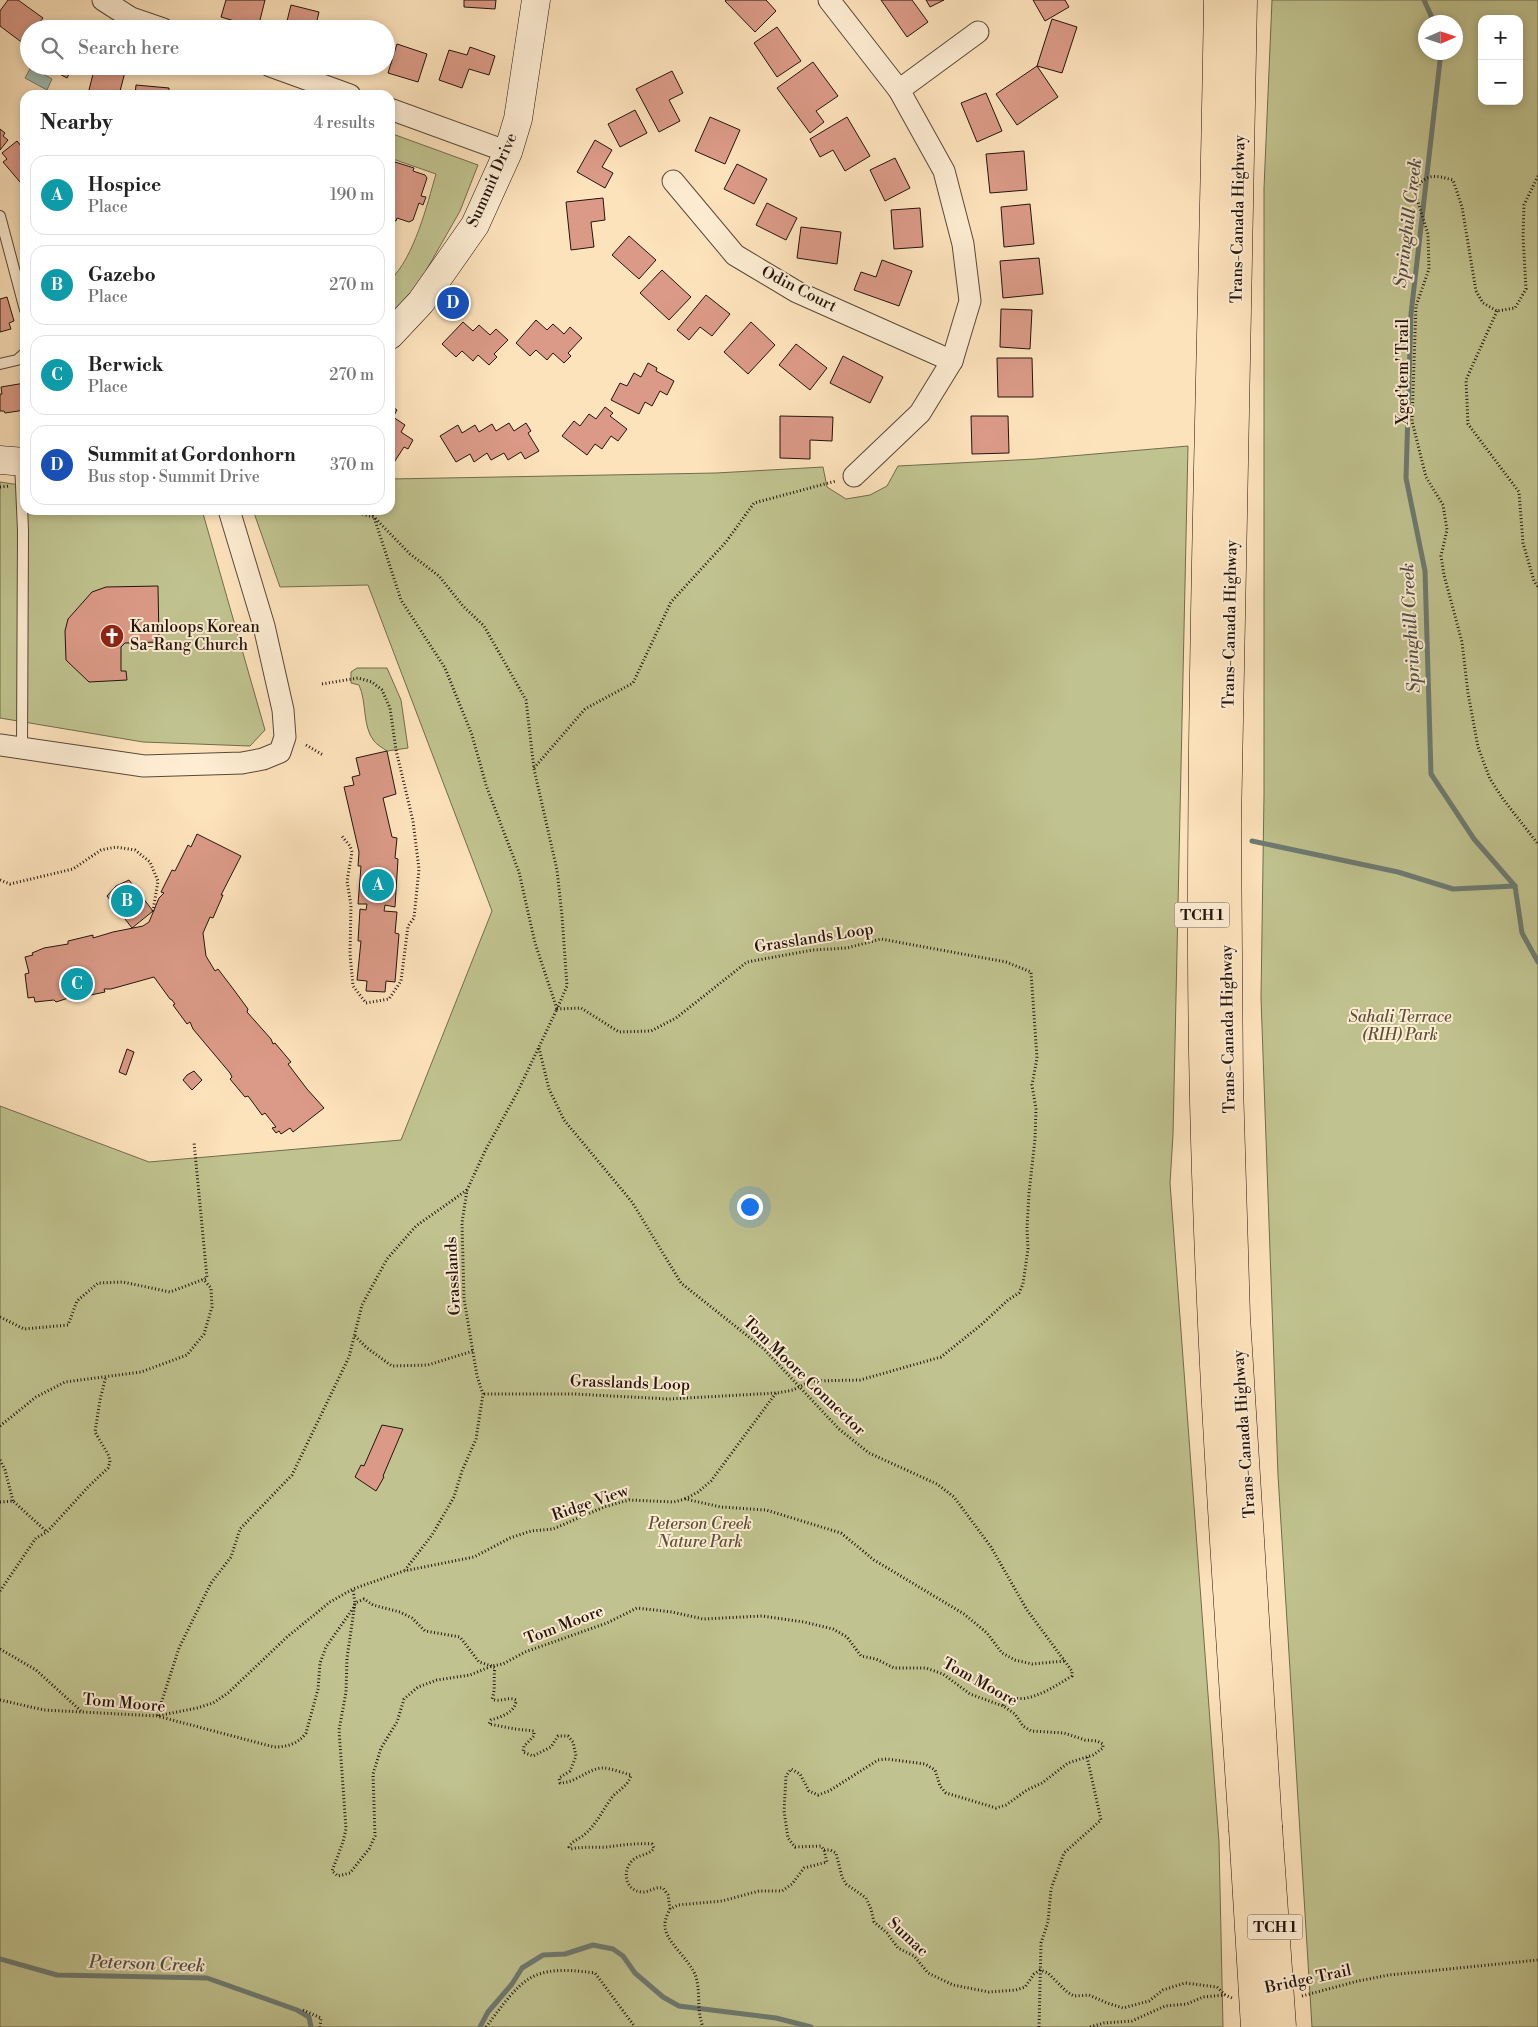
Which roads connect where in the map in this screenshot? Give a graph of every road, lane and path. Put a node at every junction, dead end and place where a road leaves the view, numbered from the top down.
1 (104, 0) edge
2 (536, 0) edge
3 (829, 0) edge
4 (1231, 6) edge
5 (137, 20) edge
6 (978, 32) dead end
7 (295, 75) edge
8 (336, 90) edge
9 (898, 90) junction
10 (395, 111) edge
11 (508, 152) junction
12 (1538, 176) edge
13 (672, 181) dead end
14 (0, 216) edge
15 (20, 291) edge
16 (1497, 311) junction
17 (395, 330) edge
18 (20, 357) edge
19 (952, 361) junction
20 (0, 364) edge
21 (15, 462) edge
22 (854, 476) joint
23 (20, 504) edge
24 (21, 515) edge
25 (231, 515) edge
26 (366, 515) edge
27 (374, 517) junction
28 (1538, 587) edge
29 (322, 684) dead end
30 (0, 745) edge
31 (306, 745) dead end
32 (22, 748) junction
33 (323, 755) dead end
34 (534, 769) junction
35 (341, 835) dead end
36 (1538, 844) edge
37 (0, 880) edge
38 (153, 911) dead end
39 (556, 1009) junction
40 (539, 1048) junction
41 (194, 1142) dead end
42 (467, 1190) junction
43 (203, 1279) junction
44 (0, 1317) edge
45 (354, 1336) junction
46 (473, 1351) junction
47 (106, 1376) junction
48 (800, 1387) junction
49 (777, 1393) junction
50 (483, 1394) junction
51 (0, 1426) edge
52 (0, 1460) edge
53 (685, 1499) junction
54 (13, 1501) junction
55 (0, 1502) edge
56 (47, 1532) junction
57 (404, 1571) junction
58 (353, 1589) junction
59 (0, 1591) edge
60 (355, 1602) junction
61 (0, 1649) edge
62 (1065, 1661) junction
63 (492, 1666) junction
64 (0, 1700) edge
65 (1004, 1706) junction
66 (82, 1712) junction
67 (158, 1716) junction
68 (1086, 1757) junction
69 (1255, 1828) junction
70 (824, 1850) junction
71 (670, 1909) junction
72 (1538, 1960) edge
73 (1040, 1970) junction
74 (1225, 1995) junction
75 (1300, 1996) dead end
76 (1236, 2000) dead end
77 (303, 2010) dead end
78 (320, 2027) edge
79 (486, 2027) edge
80 (635, 2027) edge
81 (703, 2027) edge
82 (1039, 2027) edge
83 (1090, 2027) edge
84 (1255, 2027) edge
85 (1282, 2027) edge

1 - 5 street
2 - 11 main road, Summit Drive
3 - 9 street
4 - 69 highway, Trans-Canada Highway / TCH 1
6 - 9 street
7 - 8 street
9 - 19 street
10 - 11 street
11 - 17 main road, Summit Drive
12 - 16 path
13 - 19 street, Odin Court
14 - 15 lane
16 - 28 path
16 - 36 path, Xget'tem' Trail
18 - 20 lane
19 - 22 street
21 - 23 lane
22 - 34 path
24 - 32 lane
25 - 32 street
26 - 27 path
27 - 34 path
27 - 39 path
29 - 35 path
30 - 32 street
31 - 33 path
34 - 39 path
37 - 38 path
39 - 40 path, Grasslands
39 - 48 path, Grasslands Loop
40 - 42 path, Grasslands
40 - 48 path, Tom Moore Connector
41 - 43 path
42 - 45 path
42 - 46 path, Grasslands
43 - 44 path
43 - 47 path
45 - 46 path
45 - 67 path
46 - 50 path, Grasslands
47 - 51 path
47 - 56 path
48 - 49 path, Grasslands Loop
48 - 62 path, Tom Moore Connector
49 - 50 path, Grasslands Loop
49 - 53 path
50 - 57 path, Grasslands
52 - 54 path
53 - 57 path, Ridge View
53 - 62 path, Ridge View
54 - 55 path
54 - 56 path
56 - 59 path
57 - 58 path, Ridge View
58 - 60 path, Tom Moore
58 - 67 path, Ridge View
60 - 63 path
60 - 63 path, Tom Moore
60 - 67 path, Tom Moore
61 - 66 path
62 - 65 path
63 - 65 path, Tom Moore
63 - 71 path
64 - 66 path, Tom Moore
65 - 68 path, Tom Moore
66 - 67 path, Tom Moore
68 - 70 path, Tom Moore
68 - 73 path
69 - 84 highway, Trans-Canada Highway / TCH 1, bridge
69 - 85 highway, Trans-Canada Highway / TCH 1, bridge
70 - 71 path
70 - 73 path, Sumac
71 - 81 path
72 - 75 path, Bridge Trail
73 - 74 path
73 - 82 path
74 - 76 path
74 - 83 path
77 - 78 path
79 - 80 path

